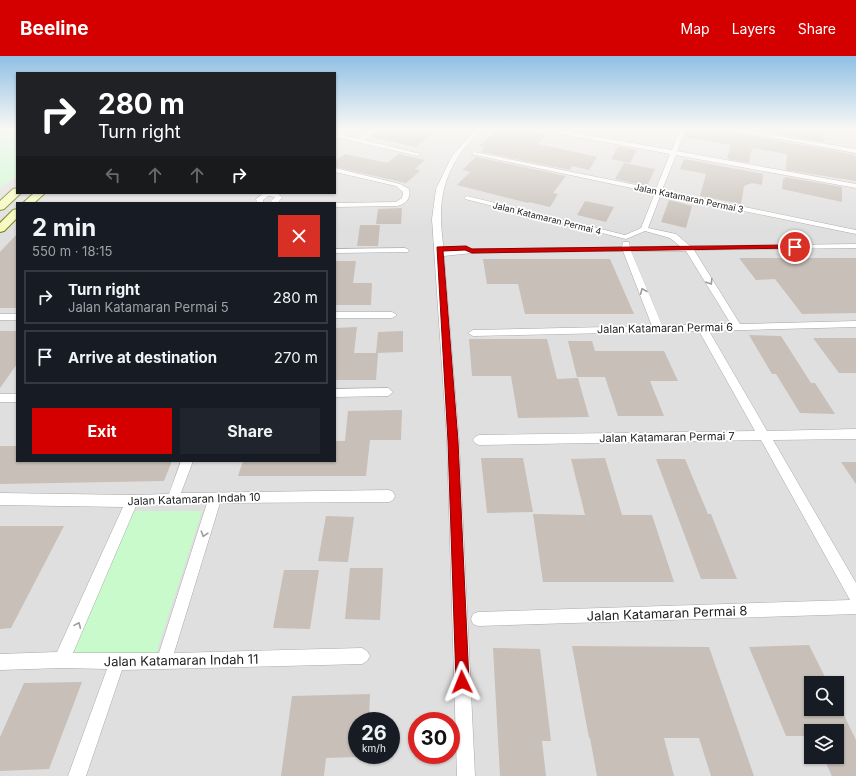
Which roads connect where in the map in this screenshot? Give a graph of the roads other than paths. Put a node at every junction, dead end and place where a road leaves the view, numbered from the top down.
1 (452, 163) edge
2 (516, 163) edge
3 (670, 163) edge
4 (731, 163) edge
5 (336, 170) edge
6 (856, 186) edge
7 (16, 192) edge
8 (659, 192) junction
9 (39, 194) edge
10 (264, 194) edge
11 (467, 198) dead end
12 (277, 200) edge
13 (29, 202) edge
14 (258, 202) edge
15 (336, 205) edge
16 (0, 207) edge
17 (16, 213) edge
18 (0, 229) edge
19 (644, 229) junction
20 (856, 232) edge
21 (626, 237) junction
22 (856, 246) edge
23 (626, 249) junction
24 (689, 249) junction
25 (405, 250) dead end
26 (336, 251) edge
27 (440, 251) junction
28 (336, 315) edge
29 (392, 315) dead end
30 (0, 317) edge
31 (16, 317) edge
32 (856, 324) edge
33 (737, 326) junction
34 (702, 327) junction
35 (658, 328) junction
36 (473, 333) dead end
37 (388, 392) dead end
38 (336, 393) edge
39 (0, 398) edge
40 (16, 398) edge
41 (856, 434) edge
42 (765, 435) junction
43 (479, 440) dead end
44 (187, 462) edge
45 (389, 496) dead end
46 (215, 497) junction
47 (0, 499) edge
48 (173, 499) junction
49 (132, 501) junction
50 (856, 597) edge
51 (856, 608) edge
52 (478, 619) dead end
53 (362, 656) dead end
54 (62, 660) junction
55 (164, 661) junction
56 (0, 662) edge
57 (117, 662) junction
58 (77, 776) edge
59 (466, 776) edge

1 - 27 street
2 - 8 street, Jalan Katamaran Permai 3
3 - 8 street
4 - 6 street
5 - 15 street
7 - 16 street
8 - 19 street
8 - 20 street, Jalan Katamaran Permai 3
9 - 13 street
10 - 12 street
10 - 14 street
11 - 21 street, Jalan Katamaran Permai 4
17 - 18 street
19 - 21 street
19 - 24 street
21 - 23 street
22 - 24 street
23 - 24 street
23 - 27 street
35 -> 23 street
24 -> 33 street
25 - 26 street
27 - 59 street
28 - 29 street
30 - 31 street
32 - 33 street, Jalan Katamaran Permai 6
33 - 34 street, Jalan Katamaran Permai 6
34 - 35 street, Jalan Katamaran Permai 6
34 - 42 street
35 - 36 street, Jalan Katamaran Permai 6
37 - 38 street
39 - 40 street
41 - 42 street, Jalan Katamaran Permai 7
42 - 43 street, Jalan Katamaran Permai 7
42 - 50 street
44 - 48 street
45 - 46 street, Jalan Katamaran Indah 10
46 - 48 street, Jalan Katamaran Indah 10
46 -> 55 street
47 - 49 street, Jalan Katamaran Indah 10
48 - 49 street, Jalan Katamaran Indah 10
54 -> 49 street
51 - 52 street, Jalan Katamaran Permai 8
53 - 55 street, Jalan Katamaran Indah 11
54 - 56 street, Jalan Katamaran Indah 11
54 - 57 street, Jalan Katamaran Indah 11
55 - 57 street, Jalan Katamaran Indah 11
57 - 58 street

